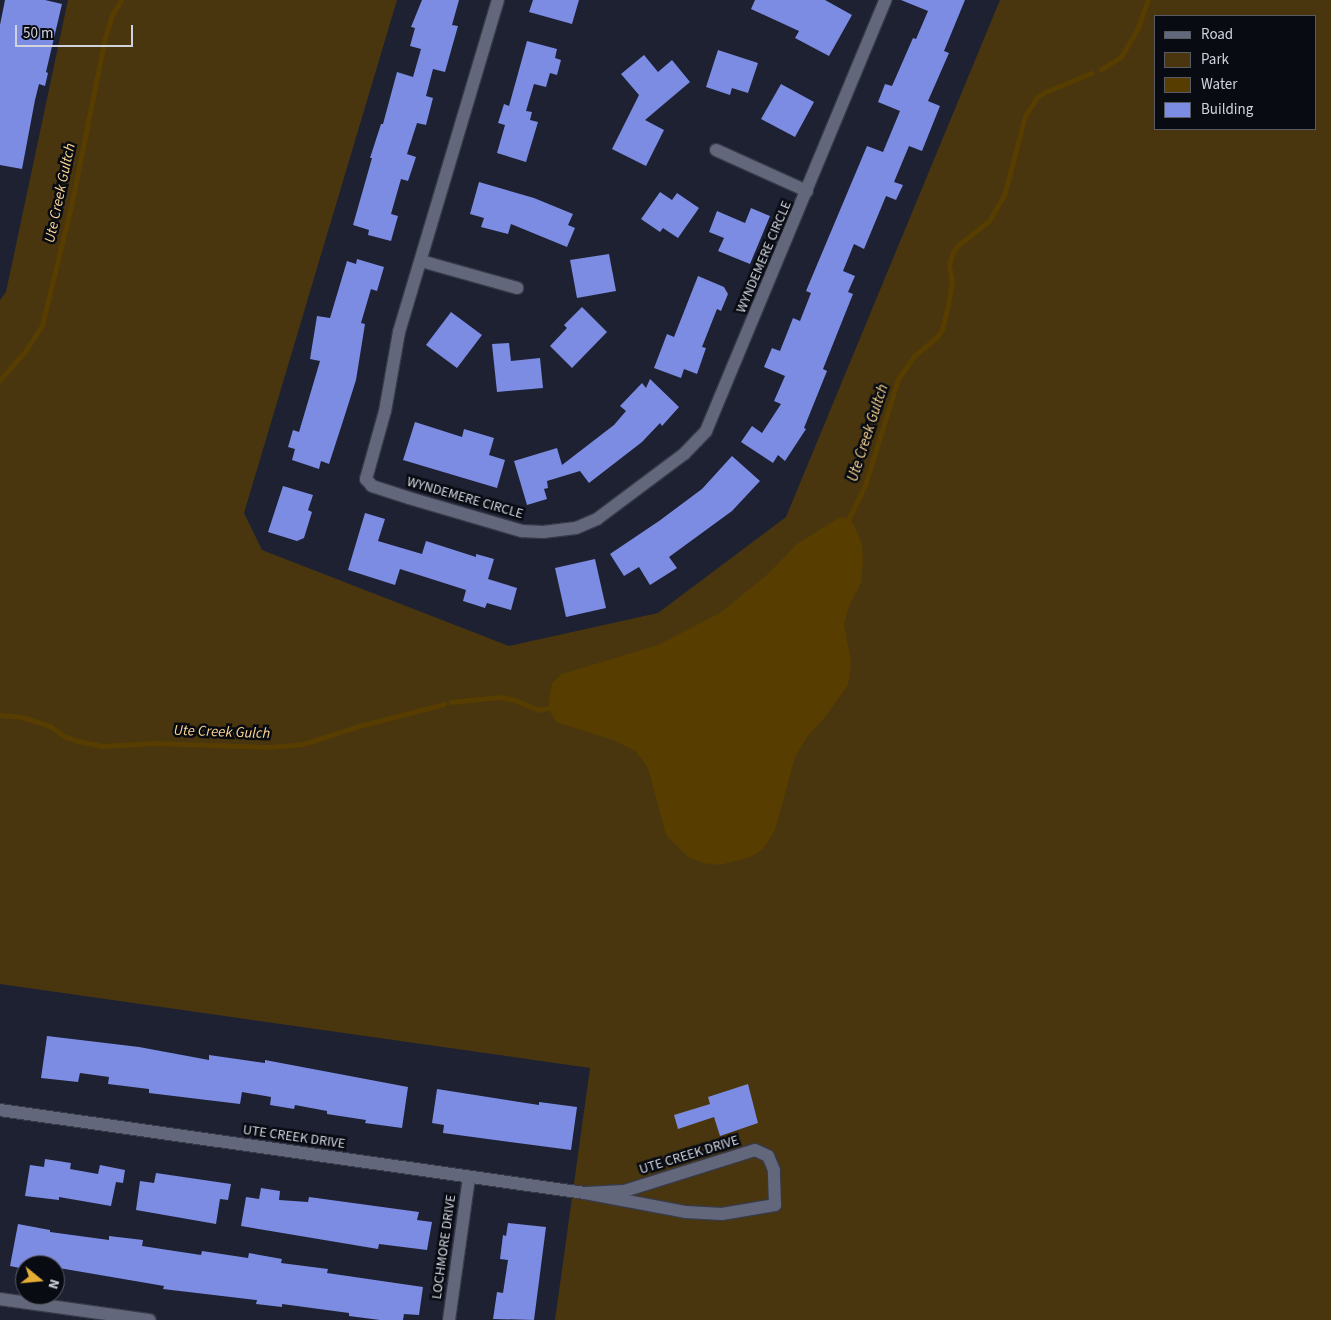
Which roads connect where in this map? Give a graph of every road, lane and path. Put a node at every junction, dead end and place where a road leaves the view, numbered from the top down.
1 (498, 0) edge
2 (885, 0) edge
3 (716, 150) dead end
4 (808, 190) junction
5 (421, 261) junction
6 (517, 288) dead end
7 (0, 1110) edge
8 (469, 1178) junction
9 (585, 1193) junction
10 (0, 1299) edge
11 (150, 1320) edge
12 (449, 1320) edge

1 - 5 street, WYNDEMERE CIRCLE
2 - 4 street, WYNDEMERE CIRCLE
3 - 4 street
4 - 5 street, WYNDEMERE CIRCLE
5 - 6 street
7 - 8 street, UTE CREEK DRIVE
8 - 9 street, UTE CREEK DRIVE
8 - 12 street, LOCHMORE DRIVE
9 - 9 street, UTE CREEK DRIVE
10 - 11 street

